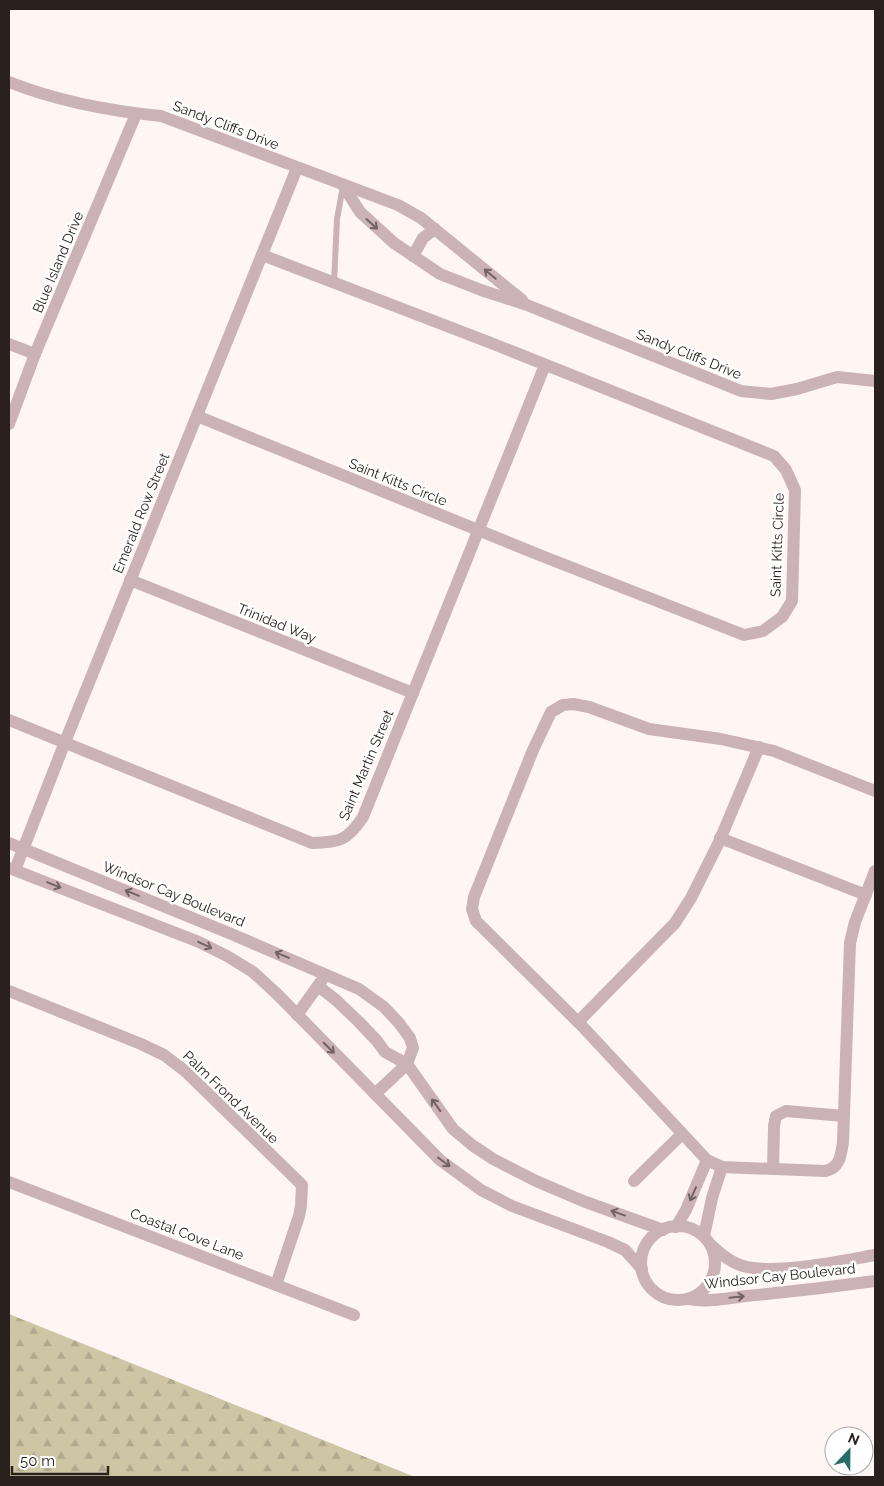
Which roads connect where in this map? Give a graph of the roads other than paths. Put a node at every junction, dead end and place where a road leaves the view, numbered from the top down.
1 (9, 82) edge
2 (136, 114) junction
3 (297, 168) junction
4 (343, 185) junction
5 (435, 229) junction
6 (262, 255) junction
7 (414, 256) junction
8 (334, 283) junction
9 (527, 305) junction
10 (9, 344) edge
11 (35, 354) junction
12 (545, 365) junction
13 (875, 381) edge
14 (197, 416) junction
15 (9, 424) edge
16 (478, 530) junction
17 (130, 580) junction
18 (413, 693) junction
19 (9, 720) edge
20 (65, 742) junction
21 (759, 747) junction
22 (875, 791) edge
23 (720, 838) junction
24 (9, 843) edge
25 (23, 848) junction
26 (12, 869) edge
27 (875, 871) edge
28 (866, 894) junction
29 (327, 974) junction
30 (318, 986) junction
31 (9, 990) edge
32 (297, 1015) junction
33 (578, 1022) junction
34 (407, 1064) junction
35 (375, 1094) junction
36 (844, 1116) junction
37 (682, 1134) junction
38 (707, 1160) junction
39 (722, 1167) junction
40 (773, 1169) junction
41 (634, 1181) dead end
42 (9, 1182) edge
43 (670, 1228) junction
44 (707, 1240) junction
45 (875, 1255) edge
46 (642, 1269) junction
47 (875, 1281) edge
48 (276, 1285) junction
49 (689, 1299) junction
50 (354, 1315) dead end

1 - 2 street, Sandy Cliffs Drive
2 - 3 street, Sandy Cliffs Drive
2 - 11 street, Blue Island Drive
3 - 4 street, Sandy Cliffs Drive
3 - 6 street, Emerald Row Street
4 - 5 street, Sandy Cliffs Drive
4 -> 7 street, Sandy Cliffs Drive
4 - 8 lane
5 - 7 street
9 -> 5 street, Sandy Cliffs Drive
6 - 8 street, Saint Kitts Circle
6 - 14 street, Emerald Row Street
7 - 9 street, Sandy Cliffs Drive
8 - 12 street, Saint Kitts Circle
9 - 13 street, Sandy Cliffs Drive
10 - 11 street
11 - 15 street, Blue Island Drive
12 - 16 street, Saint Martin Street
12 - 16 street, Saint Kitts Circle
14 - 16 street, Saint Kitts Circle
14 - 17 street, Emerald Row Street
16 - 18 street, Saint Martin Street
17 - 18 street, Trinidad Way
17 - 20 street, Emerald Row Street
18 - 20 street, Saint Martin Street
19 - 20 street, Saint Martin Street
20 - 25 street, Emerald Row Street
21 - 22 street
21 - 23 street
21 - 33 street
23 - 28 street
23 - 33 street
24 - 25 street, Windsor Cay Boulevard
25 - 26 street, Emerald Row Street
29 -> 25 street, Windsor Cay Boulevard
26 -> 32 street, Windsor Cay Boulevard
27 - 28 street
28 - 36 street
29 - 30 street
29 - 34 street, Windsor Cay Boulevard
30 - 32 street
30 - 34 street, Windsor Cay Boulevard
31 - 48 street, Palm Frond Avenue
32 -> 35 street, Windsor Cay Boulevard
33 - 37 street
34 - 35 street
43 -> 34 street, Windsor Cay Boulevard
35 -> 46 street, Windsor Cay Boulevard
36 - 40 street
36 - 40 street
37 - 38 street
37 - 41 street
38 - 39 street
38 -> 43 street
39 - 40 street
39 - 44 street
42 - 48 street, Coastal Cove Lane
43 - 44 street, Windsor Cay Boulevard
43 - 46 street
44 - 45 street, Windsor Cay Boulevard
44 - 49 street, Windsor Cay Boulevard
46 - 49 street, Windsor Cay Boulevard
49 -> 47 street, Windsor Cay Boulevard
48 - 50 street, Coastal Cove Lane

